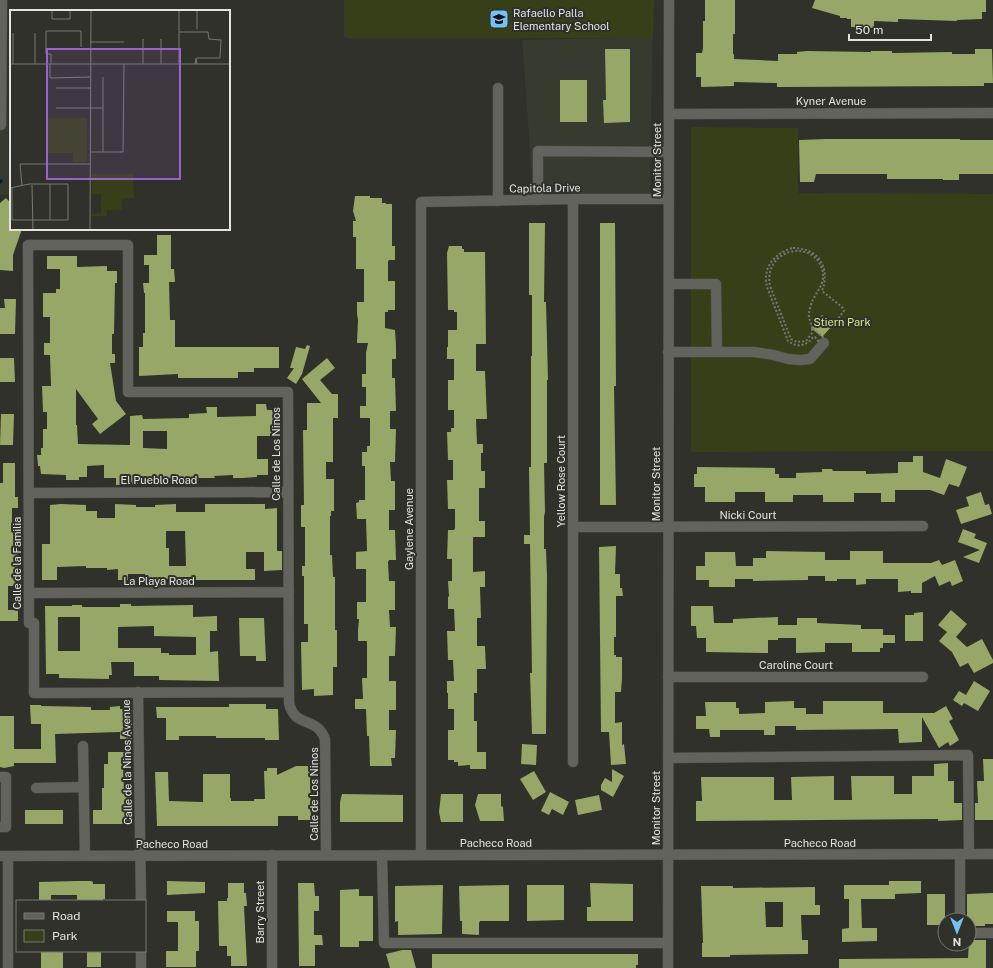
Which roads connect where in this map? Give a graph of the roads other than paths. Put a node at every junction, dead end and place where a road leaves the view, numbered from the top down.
1 (2, 0) edge
2 (669, 0) edge
3 (498, 88) dead end
4 (993, 113) edge
5 (669, 114) junction
6 (0, 125) edge
7 (669, 152) junction
8 (574, 199) junction
9 (669, 199) junction
10 (538, 200) junction
11 (498, 201) junction
12 (421, 202) joint
13 (28, 245) joint
14 (669, 284) junction
15 (824, 344) dead end
16 (668, 352) junction
17 (717, 352) junction
18 (288, 492) junction
19 (29, 493) junction
20 (924, 526) dead end
21 (573, 527) junction
22 (668, 527) junction
23 (289, 592) junction
24 (29, 593) junction
25 (668, 677) junction
26 (923, 677) dead end
27 (138, 692) junction
28 (289, 692) junction
29 (83, 746) dead end
30 (668, 758) junction
31 (573, 762) dead end
32 (3, 777) edge
33 (84, 787) junction
34 (36, 788) dead end
35 (3, 827) edge
36 (964, 854) junction
37 (993, 854) edge
38 (272, 855) junction
39 (326, 855) junction
40 (382, 855) junction
41 (421, 855) junction
42 (668, 855) junction
43 (4, 856) edge
44 (85, 856) junction
45 (141, 856) junction
46 (141, 900) edge
47 (960, 912) edge
48 (993, 933) edge
49 (977, 934) edge
50 (668, 942) junction
51 (141, 952) edge
52 (8, 968) edge
53 (141, 968) edge
54 (272, 968) edge
55 (668, 968) edge

1 - 6 street
2 - 5 street, Monitor Street
3 - 11 street
4 - 5 street, Kyner Avenue
5 - 7 street, Monitor Street
7 - 9 street, Monitor Street
7 - 10 street
8 - 9 street, Capitola Drive
8 - 10 street, Capitola Drive
8 - 21 street, Yellow Rose Court
9 - 14 street, Monitor Street
10 - 11 street, Capitola Drive
11 - 12 street, Capitola Drive
12 - 41 street, Gaylene Avenue
13 - 18 street, Calle de Los Ninos
13 - 19 street, Calle de la Familia
14 - 16 street, Monitor Street
14 - 17 street
15 - 17 street
16 - 17 street
16 - 22 street, Monitor Street
18 - 19 street, El Pueblo Road
18 - 23 street, Calle de Los Ninos
19 - 24 street, Calle de la Familia
20 - 22 street, Nicki Court
21 - 22 street, Nicki Court
21 - 31 street, Yellow Rose Court
22 - 25 street, Monitor Street
23 - 24 street, La Playa Road
23 - 28 street, Calle de Los Ninos
24 - 27 street, Calle de la Familia
25 - 26 street, Caroline Court
25 - 30 street, Monitor Street
27 - 28 street, Calle de la Familia
27 - 45 street, Calle de la Ninos Avenue
28 - 39 street, Calle de Los Ninos
29 - 33 street
30 - 36 street
30 - 42 street, Monitor Street
32 - 35 street
33 - 34 street
33 - 44 street
36 - 37 street, Pacheco Road
36 - 42 street, Pacheco Road
36 - 47 street
38 - 39 street, Pacheco Road
38 - 45 street, Pacheco Road
38 - 54 street, Barry Street
39 - 40 street, Pacheco Road
40 - 41 street, Pacheco Road
40 - 50 street
41 - 42 street, Pacheco Road
42 - 50 street, Monitor Street
43 - 44 street, Pacheco Road
43 - 52 street
44 - 45 street, Pacheco Road
45 - 46 street, Calle de la Ninos Avenue
48 - 49 street
50 - 55 street, Monitor Street
51 - 53 street

